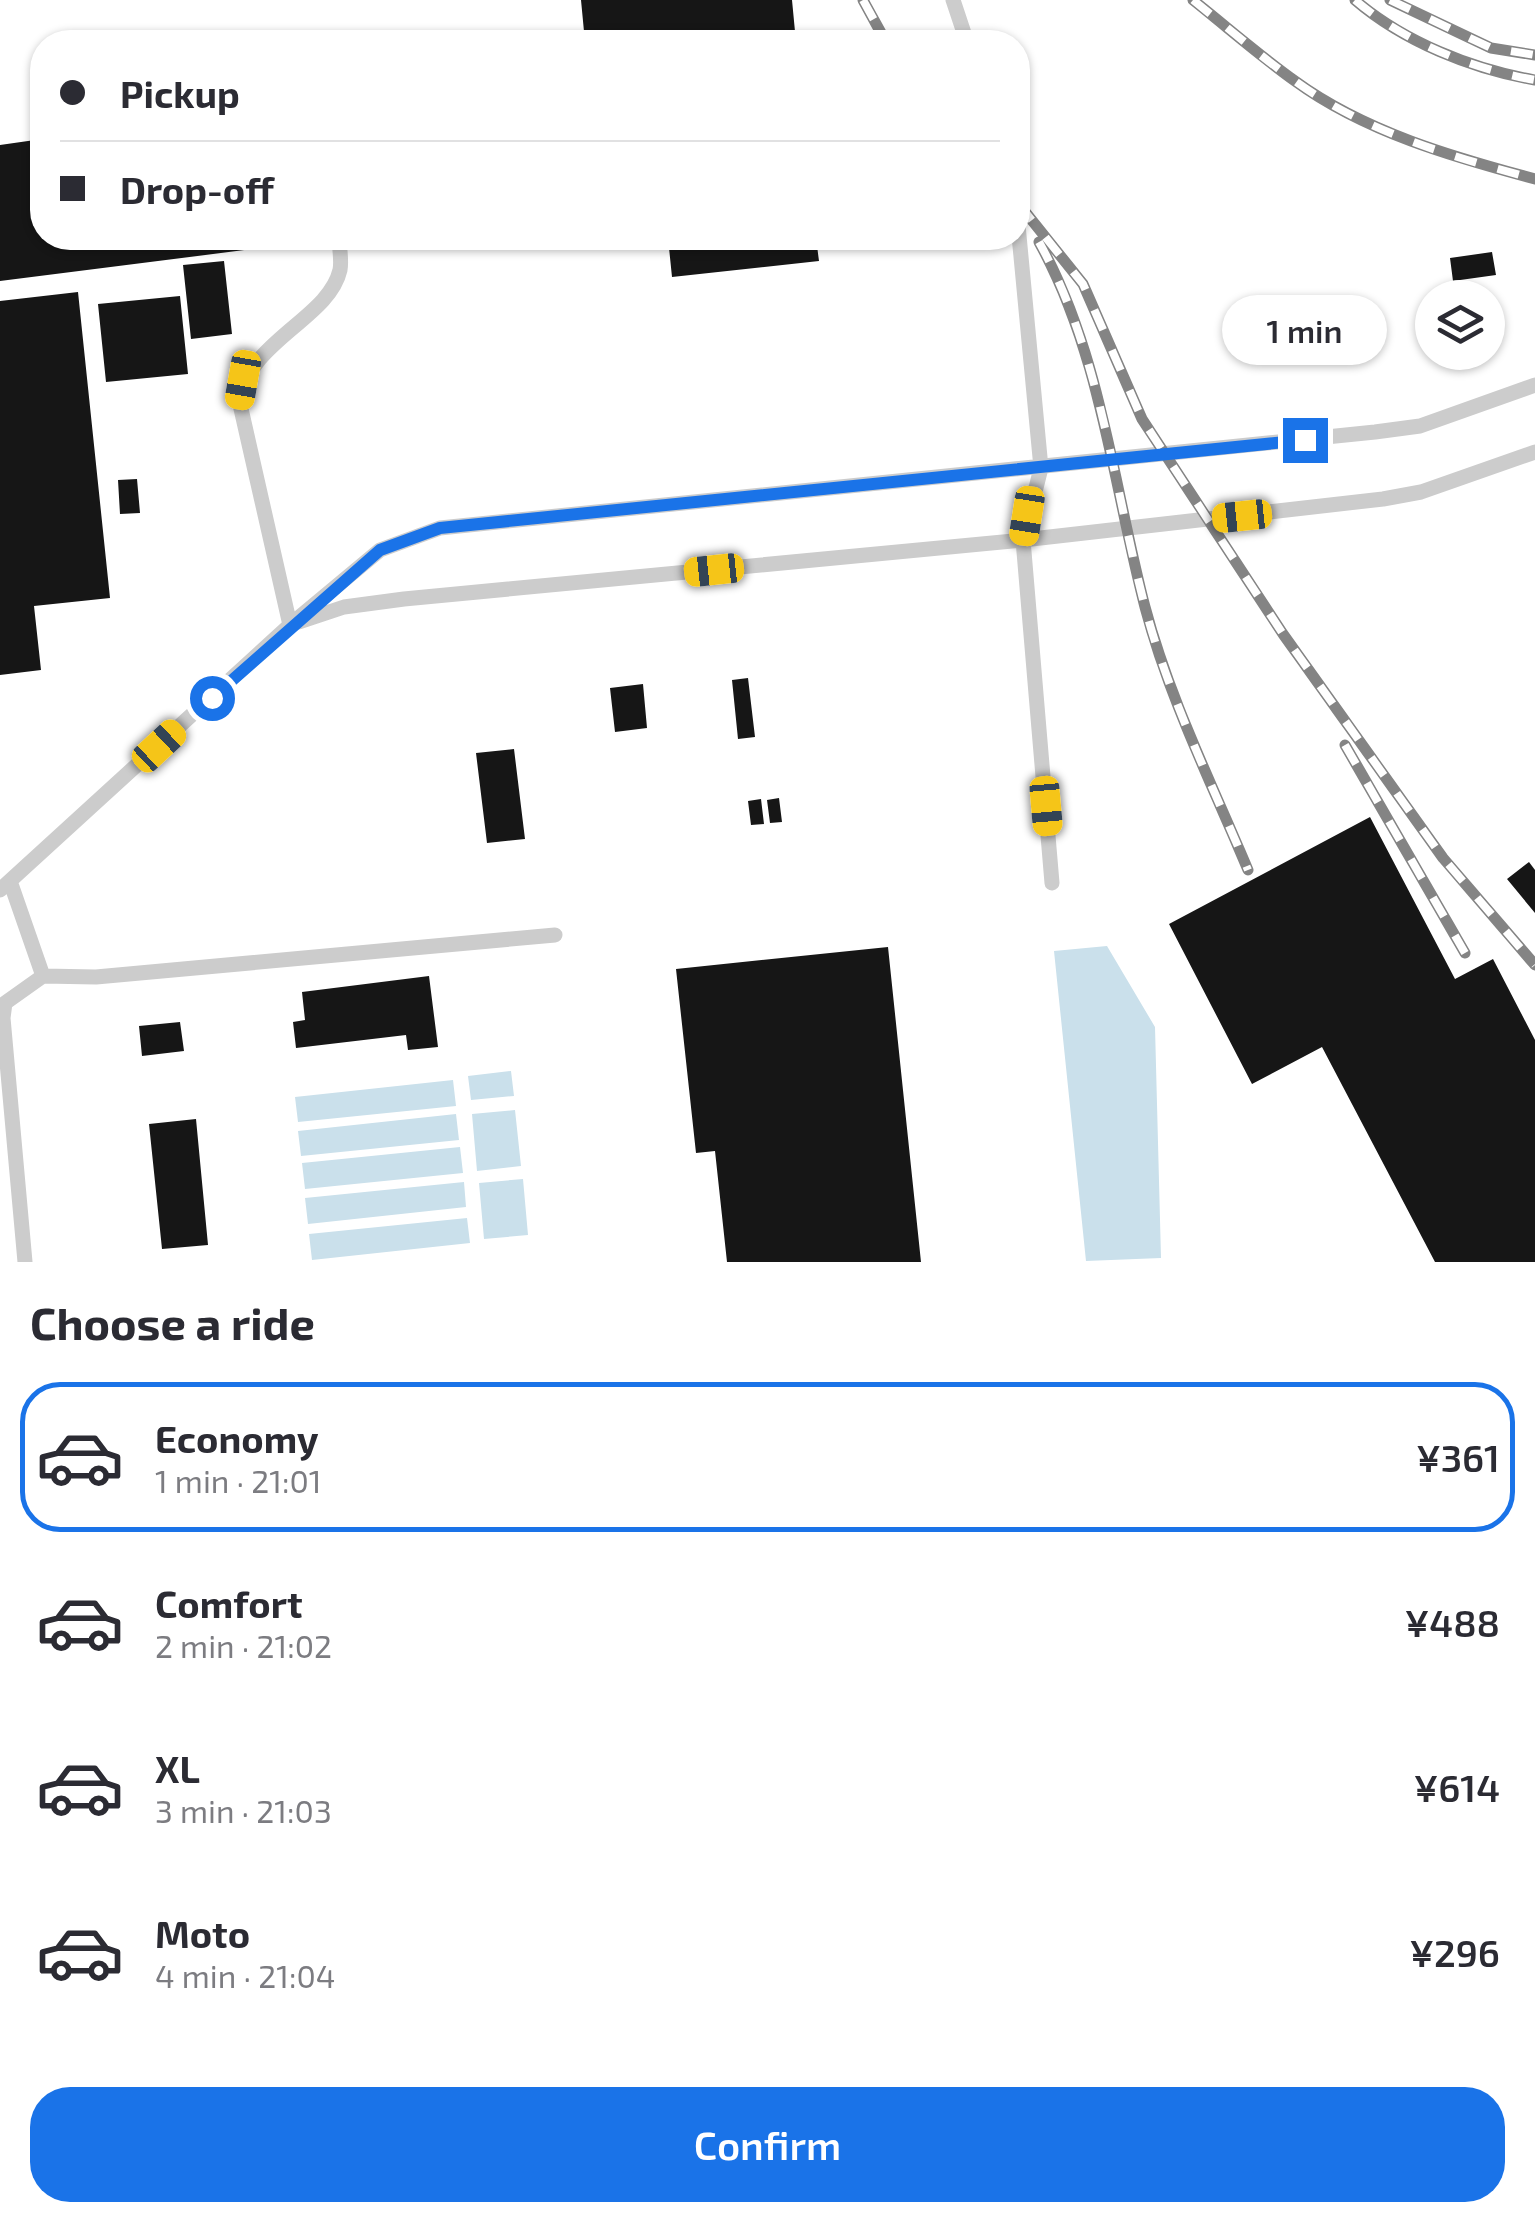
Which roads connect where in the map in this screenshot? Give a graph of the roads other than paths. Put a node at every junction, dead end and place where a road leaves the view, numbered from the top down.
1 (953, 0) edge
2 (963, 30) edge
3 (339, 250) edge
4 (1020, 250) edge
5 (1535, 385) edge
6 (1535, 452) edge
7 (1041, 468) junction
8 (1023, 540) junction
9 (290, 625) junction
10 (1052, 882) dead end
11 (6, 887) edge
12 (555, 935) dead end
13 (43, 976) junction
14 (26, 1262) edge

1 - 2 lane
3 - 9 lane
4 - 7 lane
5 - 7 lane
6 - 8 lane
7 - 8 lane
7 - 9 lane
8 - 9 lane
8 - 10 lane
9 - 11 lane
11 - 13 lane
12 - 13 lane
13 - 14 lane

